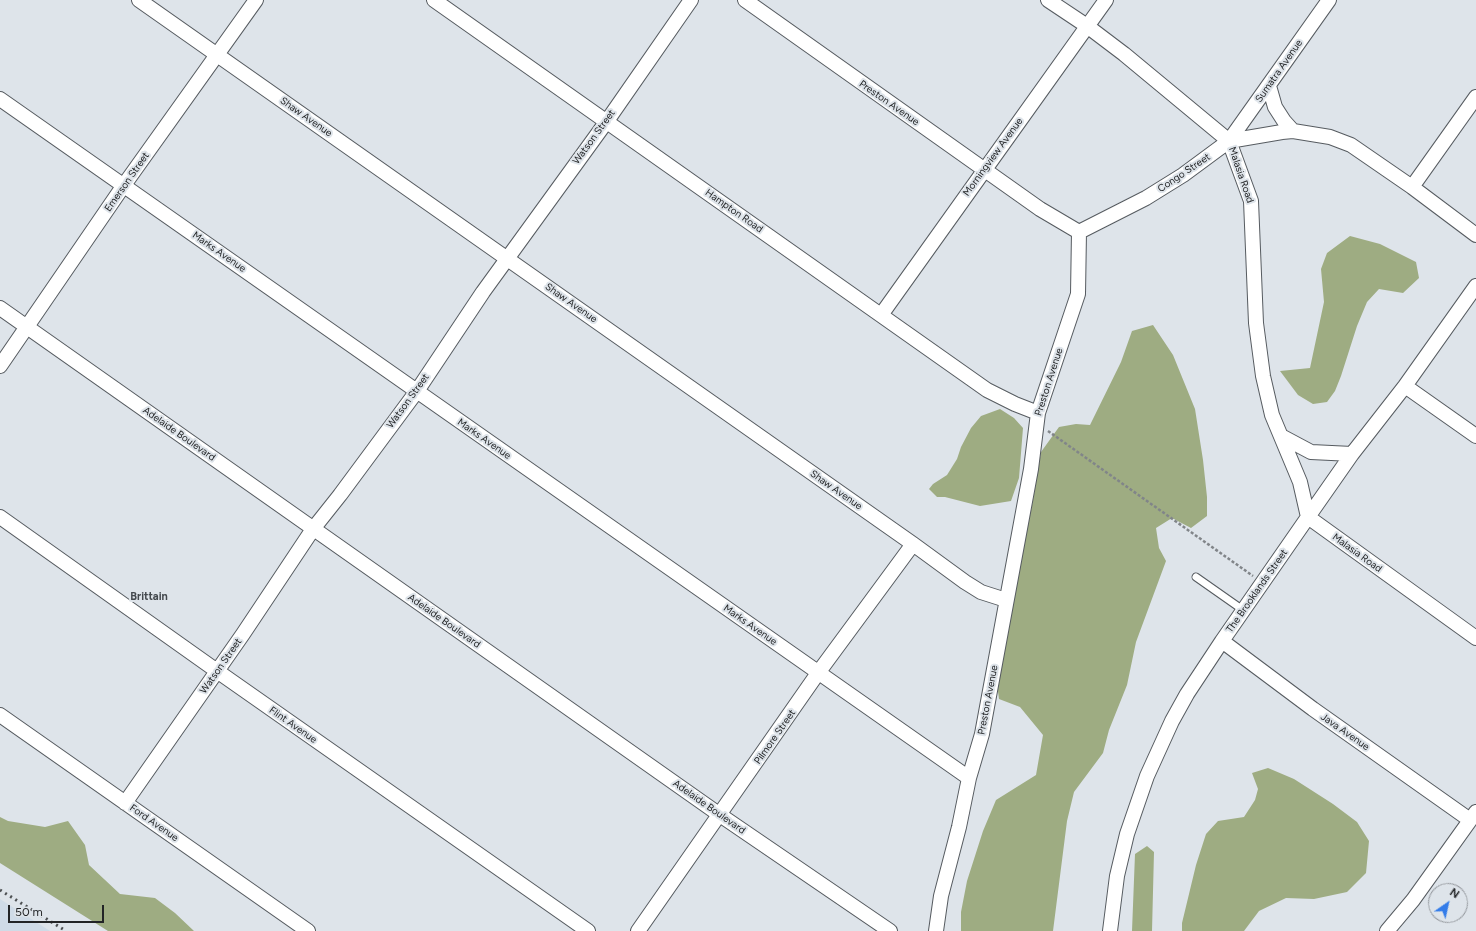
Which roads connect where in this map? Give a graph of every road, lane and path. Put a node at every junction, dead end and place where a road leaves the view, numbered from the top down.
1 (139, 0) edge
2 (256, 0) edge
3 (434, 0) edge
4 (691, 0) edge
5 (744, 0) edge
6 (1048, 0) edge
7 (1106, 0) edge
8 (1329, 0) edge
9 (1087, 26) junction
10 (216, 56) junction
11 (1269, 86) junction
12 (1476, 97) edge
13 (0, 98) edge
14 (607, 121) junction
15 (1293, 132) junction
16 (1229, 141) junction
17 (984, 170) junction
18 (124, 185) junction
19 (1412, 187) junction
20 (1079, 232) junction
21 (1476, 234) edge
22 (508, 258) junction
23 (1476, 286) edge
24 (0, 308) edge
25 (881, 315) junction
26 (28, 327) junction
27 (0, 366) edge
28 (1405, 386) junction
29 (417, 391) junction
30 (1037, 418) junction
31 (1281, 436) junction
32 (1476, 436) edge
33 (1352, 454) junction
34 (0, 516) edge
35 (1308, 517) junction
36 (313, 529) junction
37 (913, 544) junction
38 (1196, 577) dead end
39 (1263, 583) junction
40 (1006, 600) junction
41 (1243, 610) junction
42 (1476, 638) edge
43 (1222, 641) junction
44 (217, 671) junction
45 (818, 673) junction
46 (0, 714) edge
47 (969, 778) junction
48 (124, 803) junction
49 (720, 814) junction
50 (1473, 816) edge
51 (308, 931) edge
52 (588, 931) edge
53 (638, 931) edge
54 (890, 931) edge
55 (936, 931) edge
56 (1110, 931) edge
57 (1387, 931) edge

1 - 10 street, Shaw Avenue
2 - 10 street, Emerson Street
3 - 14 street, Hampton Road
4 - 14 street, Watson Street
5 - 17 street, Preston Avenue
6 - 9 street, Malasia Road
7 - 9 street, Morningview Avenue
8 - 11 street, Sumatra Avenue
9 - 16 street, Malasia Road
9 - 17 street, Morningview Avenue
10 - 18 street, Emerson Street
10 - 22 street, Shaw Avenue
11 - 15 street
11 - 16 street, Sumatra Avenue
12 - 19 street
13 - 18 street, Marks Avenue
14 - 22 street, Watson Street
14 - 25 street, Hampton Road
15 - 16 street, Congo Street
15 - 19 street, Congo Street
16 - 20 street, Congo Street
16 - 31 street, Malasia Road
17 - 20 street, Preston Avenue
17 - 25 street, Morningview Avenue
18 - 26 street, Emerson Street
18 - 29 street, Marks Avenue
19 - 21 street, Congo Street
20 - 30 street, Preston Avenue
22 - 29 street, Watson Street
22 - 37 street, Shaw Avenue
23 - 28 street, The Brooklands Street
24 - 26 street, Adelaide Boulevard
25 - 30 street, Hampton Road
26 - 27 street, Emerson Street
26 - 36 street, Adelaide Boulevard
28 - 32 street
28 - 33 street, The Brooklands Street
29 - 36 street, Watson Street
29 - 45 street, Marks Avenue
30 - 39 path
30 - 40 street, Preston Avenue
31 - 33 street
31 - 35 street, Malasia Road
33 - 35 street, The Brooklands Street
34 - 44 street, Flint Avenue
35 - 39 street, The Brooklands Street
35 - 42 street, Malasia Road
36 - 44 street, Watson Street
36 - 49 street, Adelaide Boulevard
37 - 40 street, Shaw Avenue
37 - 45 street, Pilmore Street
38 - 41 lane
39 - 41 street, The Brooklands Street
40 - 47 street, Preston Avenue
41 - 43 street, The Brooklands Street
43 - 50 street, Java Avenue
43 - 56 street, The Brooklands Street
44 - 48 street, Watson Street
44 - 52 street, Flint Avenue
45 - 47 street, Marks Avenue
45 - 49 street, Pilmore Street
46 - 48 street, Ford Avenue
47 - 55 street, Preston Avenue
48 - 51 street, Ford Avenue
49 - 53 street, Pilmore Street
49 - 54 street, Adelaide Boulevard
50 - 57 street

